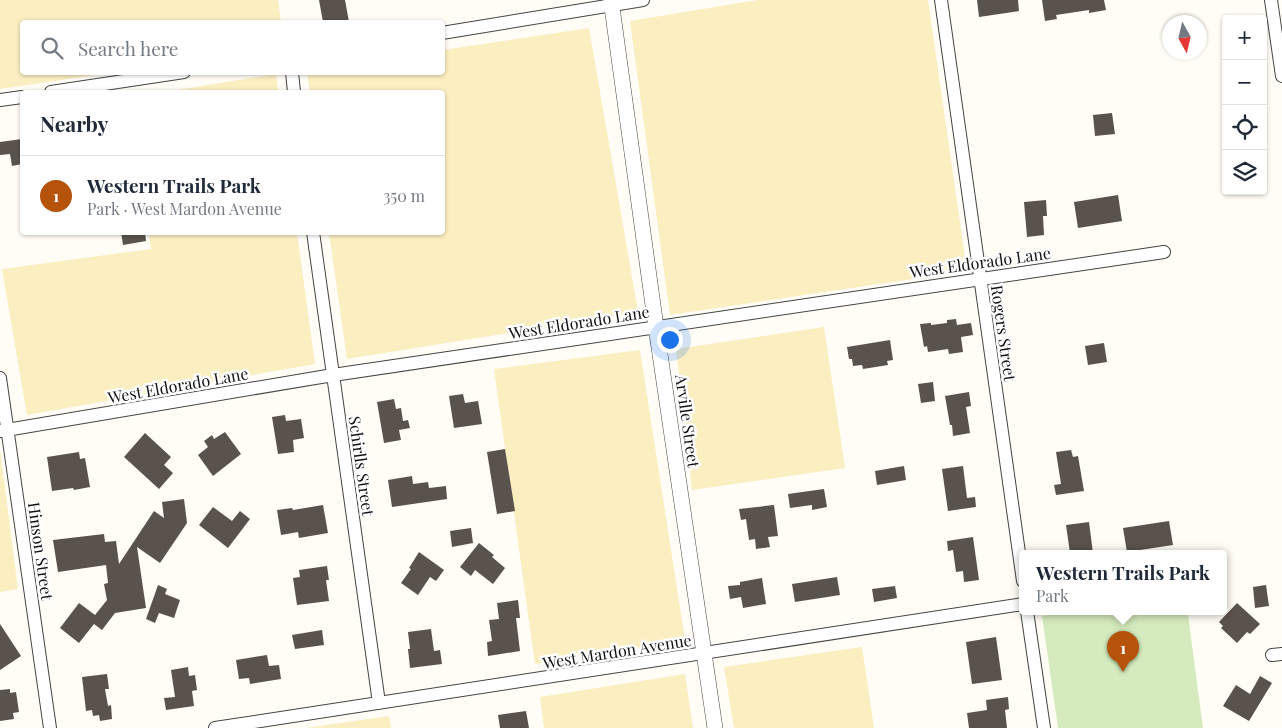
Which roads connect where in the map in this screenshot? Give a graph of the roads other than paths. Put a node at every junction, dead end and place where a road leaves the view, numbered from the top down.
1 (643, 0) edge
2 (941, 0) edge
3 (1271, 0) edge
4 (611, 2) edge
5 (445, 32) edge
6 (164, 75) edge
7 (292, 75) edge
8 (1282, 76) edge
9 (64, 90) edge
10 (294, 90) edge
11 (20, 97) edge
12 (0, 100) edge
13 (313, 235) edge
14 (1164, 252) dead end
15 (980, 279) junction
16 (656, 326) junction
17 (333, 375) junction
18 (0, 378) edge
19 (4, 431) edge
20 (1019, 553) edge
21 (1019, 605) edge
22 (1028, 615) edge
23 (705, 654) junction
24 (379, 703) junction
25 (50, 728) edge
26 (215, 728) edge
27 (715, 728) edge
28 (1044, 728) edge

1 - 4 street
2 - 15 street, Rogers Street
3 - 8 street
4 - 5 street
4 - 16 street, Arville Street
6 - 9 street
7 - 10 street
11 - 12 street
13 - 17 street, Schirlls Street
14 - 15 street, West Eldorado Lane
15 - 16 street, West Eldorado Lane
15 - 20 street, Rogers Street
16 - 17 street, West Eldorado Lane
16 - 23 street, Arville Street
17 - 19 street, West Eldorado Lane
17 - 24 street, Schirlls Street
18 - 19 street, Hinson Street
19 - 25 street, Hinson Street
21 - 23 street, West Mardon Avenue
22 - 28 street
23 - 24 street, West Mardon Avenue
23 - 27 street, Arville Street
24 - 26 street, West Mardon Avenue

